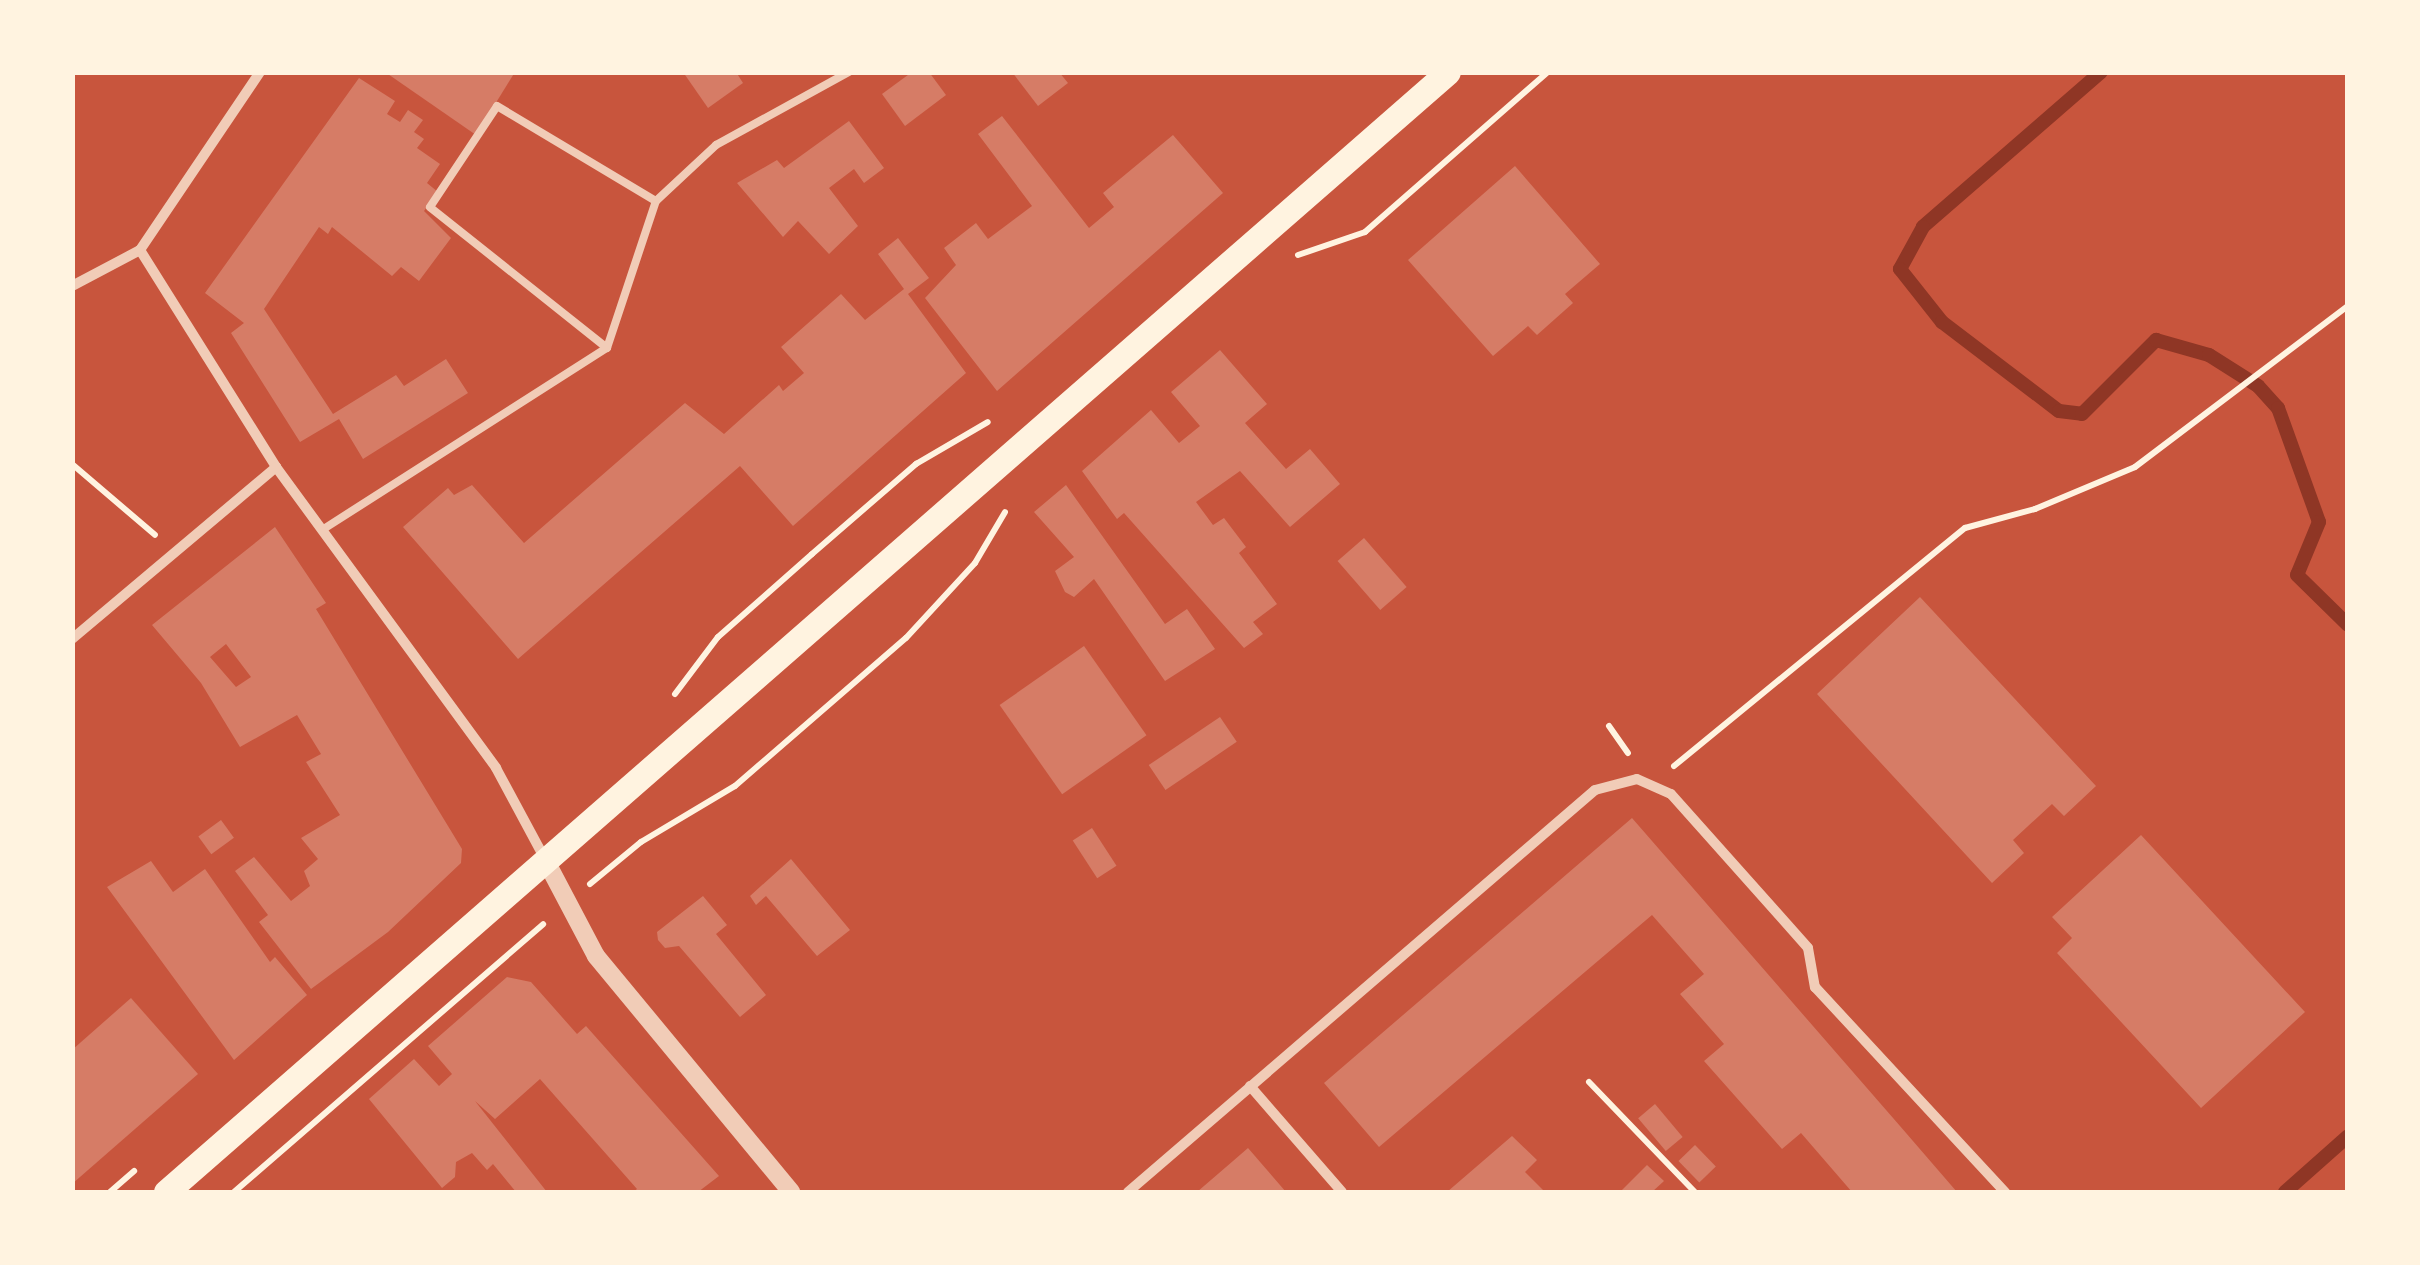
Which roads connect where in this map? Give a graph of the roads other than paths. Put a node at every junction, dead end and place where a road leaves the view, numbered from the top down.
1 (260, 72) edge
2 (850, 72) edge
3 (1448, 72) edge
4 (656, 201) junction
5 (140, 250) junction
6 (72, 286) edge
7 (607, 348) junction
8 (276, 466) junction
9 (322, 530) junction
10 (72, 639) edge
11 (547, 863) junction
12 (1250, 1086) junction
13 (166, 1192) edge
14 (791, 1192) edge
15 (1128, 1192) edge
16 (1342, 1192) edge
17 (2004, 1192) edge

1 - 5 street
2 - 4 lane
3 - 11 main road
4 - 7 lane
4 - 7 lane
5 - 6 street
5 - 8 street
7 - 9 lane
8 - 9 street
8 - 10 street
9 - 11 street
11 - 13 main road
11 - 14 street
12 - 15 street
12 - 16 street
12 - 17 street

